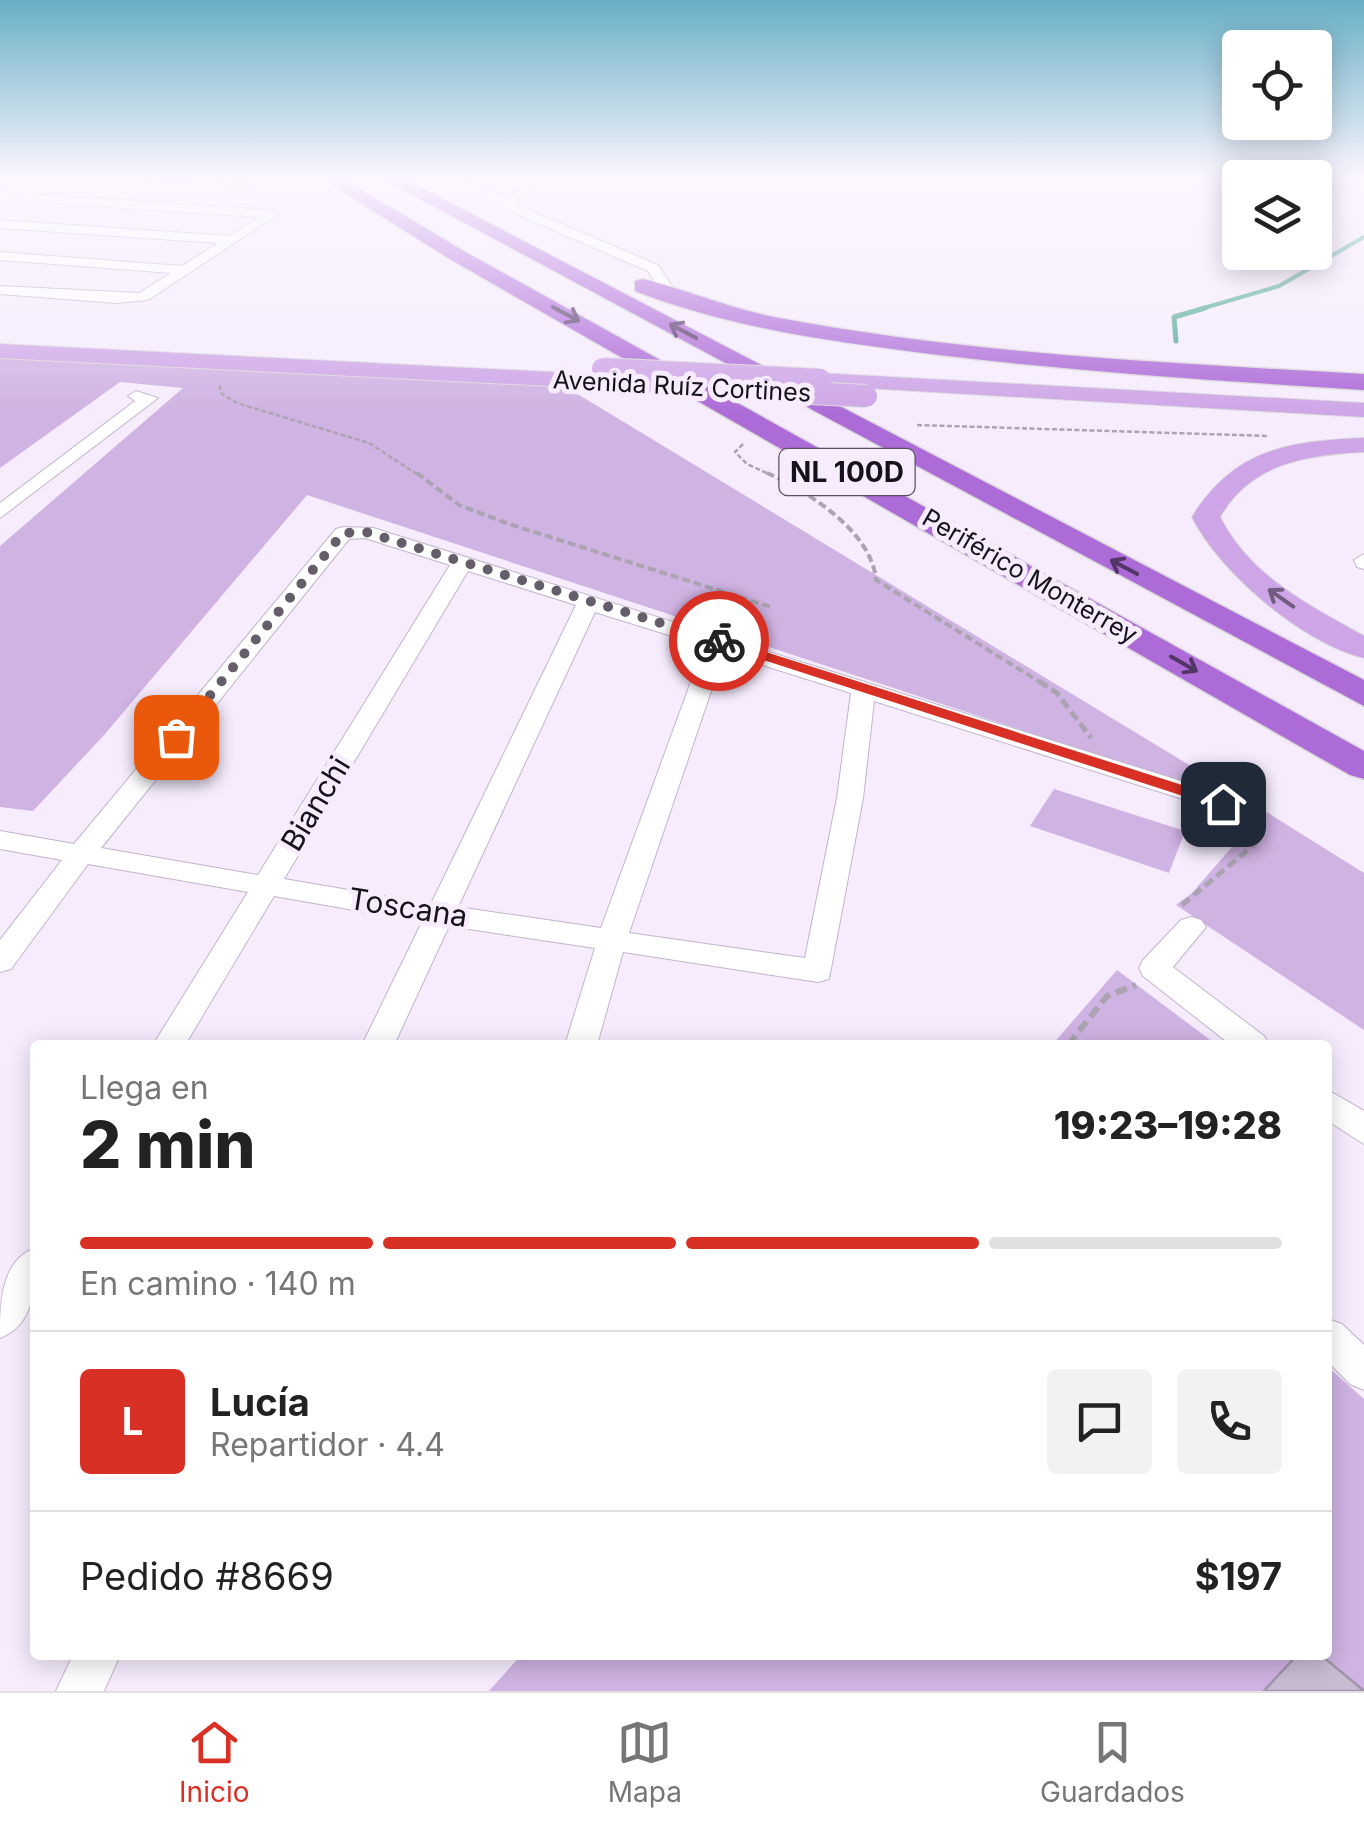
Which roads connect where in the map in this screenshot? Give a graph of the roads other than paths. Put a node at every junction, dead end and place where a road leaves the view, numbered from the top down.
1 (12, 257) edge
2 (207, 257) edge
3 (460, 257) edge
4 (539, 257) edge
5 (577, 257) edge
6 (627, 257) edge
7 (186, 270) junction
8 (0, 290) edge
9 (0, 333) edge
10 (0, 351) edge
11 (1269, 376) junction
12 (1364, 383) edge
13 (136, 396) dead end
14 (1364, 410) edge
15 (1364, 424) edge
16 (1364, 445) edge
17 (0, 512) edge
18 (462, 562) junction
19 (589, 601) junction
20 (717, 641) junction
21 (1364, 649) edge
22 (864, 688) junction
23 (1364, 695) edge
24 (1364, 767) edge
25 (1230, 801) road end
26 (0, 840) edge
27 (82, 854) junction
28 (268, 884) junction
29 (438, 914) junction
30 (1191, 927) road end
31 (612, 940) junction
32 (0, 961) edge
33 (172, 1040) edge
34 (380, 1040) edge
35 (582, 1040) edge
36 (1247, 1040) edge
37 (1332, 1105) edge
38 (1364, 1130) edge
39 (30, 1272) edge
40 (0, 1321) edge
41 (1332, 1341) edge
42 (1364, 1370) edge
43 (95, 1660) edge
44 (80, 1691) edge

1 - 7 street
2 - 7 street
3 -> 24 highway, Periférico Monterrey / NL 100D
23 -> 4 highway, Periférico Monterrey / NL 100D
5 - 11 highway
6 - 11 street
7 - 8 street
9 - 14 main road, Avenida Ruíz Cortines, bridge
10 - 15 main road, Avenida Ruíz Cortines, bridge
11 - 12 highway
13 - 17 street
21 -> 16 main road
18 - 19 street
18 - 27 street
18 - 28 street, Bianchi
19 - 20 street
19 - 29 street
20 - 22 street
20 - 31 street
22 - 25 street
22 - 31 street, Toscana
26 - 27 street, Toscana
27 - 28 street, Toscana
27 - 32 street
28 - 29 street, Toscana
28 - 33 street, Bianchi
29 - 31 street, Toscana
29 - 34 street
30 - 36 street
31 - 35 street
37 - 38 street
39 - 40 street
41 - 42 street
43 - 44 street

